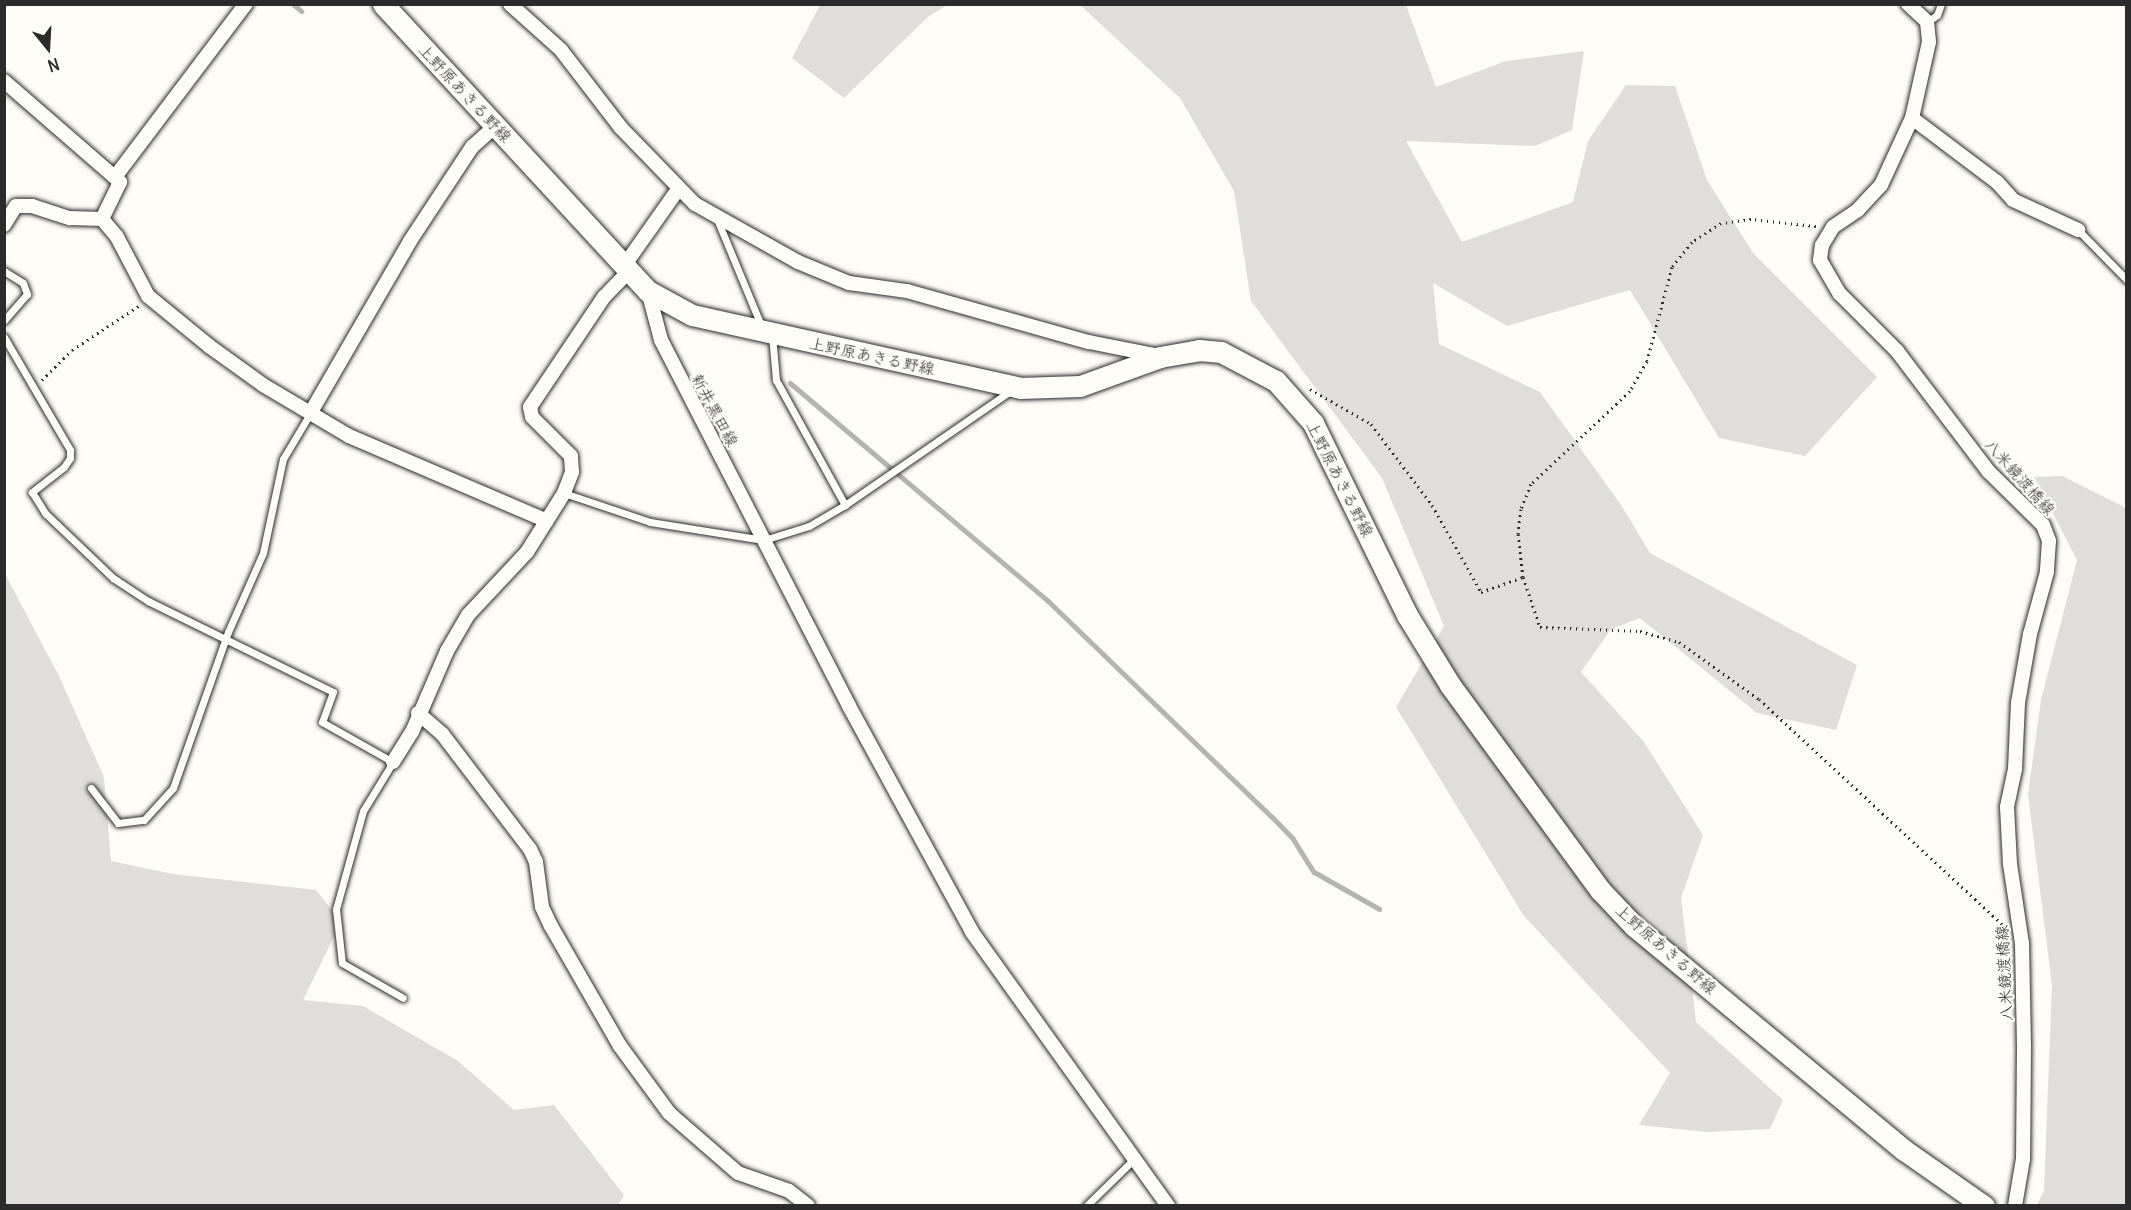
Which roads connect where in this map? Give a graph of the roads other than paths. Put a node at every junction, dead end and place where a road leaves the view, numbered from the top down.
1 (246, 4) edge
2 (383, 4) edge
3 (510, 4) edge
4 (1908, 4) edge
5 (1941, 4) edge
6 (1927, 22) junction
7 (4, 81) edge
8 (1912, 118) junction
9 (495, 126) junction
10 (115, 177) junction
11 (679, 188) junction
12 (715, 214) junction
13 (102, 219) junction
14 (4, 225) edge
15 (2078, 230) joint
16 (626, 268) junction
17 (4, 271) edge
18 (2127, 279) edge
19 (648, 291) junction
20 (4, 320) edge
21 (769, 334) junction
22 (4, 337) edge
23 (1160, 357) junction
24 (1015, 387) junction
25 (311, 412) junction
26 (564, 493) junction
27 (845, 506) junction
28 (547, 521) junction
29 (764, 540) junction
30 (227, 637) junction
31 (418, 713) junction
32 (393, 762) junction
33 (91, 788) dead end
34 (403, 998) dead end
35 (1135, 1158) junction
36 (808, 1206) edge
37 (1086, 1206) edge
38 (1168, 1206) edge
39 (1984, 1206) edge
40 (2015, 1206) edge

1 - 10 street
2 - 9 main road, 上野原あきる野線
3 - 11 street
4 - 6 street
5 - 6 lane
6 - 8 street
7 - 10 street
8 - 15 street
8 - 40 street, 八米鏡渡橋線
9 - 16 main road, 上野原あきる野線
9 - 25 street
10 - 13 street
11 - 12 street
11 - 16 street
12 - 21 lane
12 - 23 street
13 - 14 street
13 - 25 street
15 - 18 lane
16 - 19 main road, 上野原あきる野線
16 - 26 street
17 - 20 lane
19 - 21 main road, 上野原あきる野線
19 - 29 street, 新井黒田線
21 - 24 main road, 上野原あきる野線
21 - 27 lane
22 - 30 lane
23 - 24 main road, 上野原あきる野線
23 - 39 main road, 上野原あきる野線
24 - 27 lane
25 - 28 street
25 - 30 lane
26 - 28 street
26 - 29 lane
27 - 29 lane
28 - 31 street
29 - 35 street, 新井黒田線
30 - 32 lane
30 - 33 lane
31 - 32 street
31 - 36 street
32 - 34 lane
35 - 37 lane
35 - 38 street

